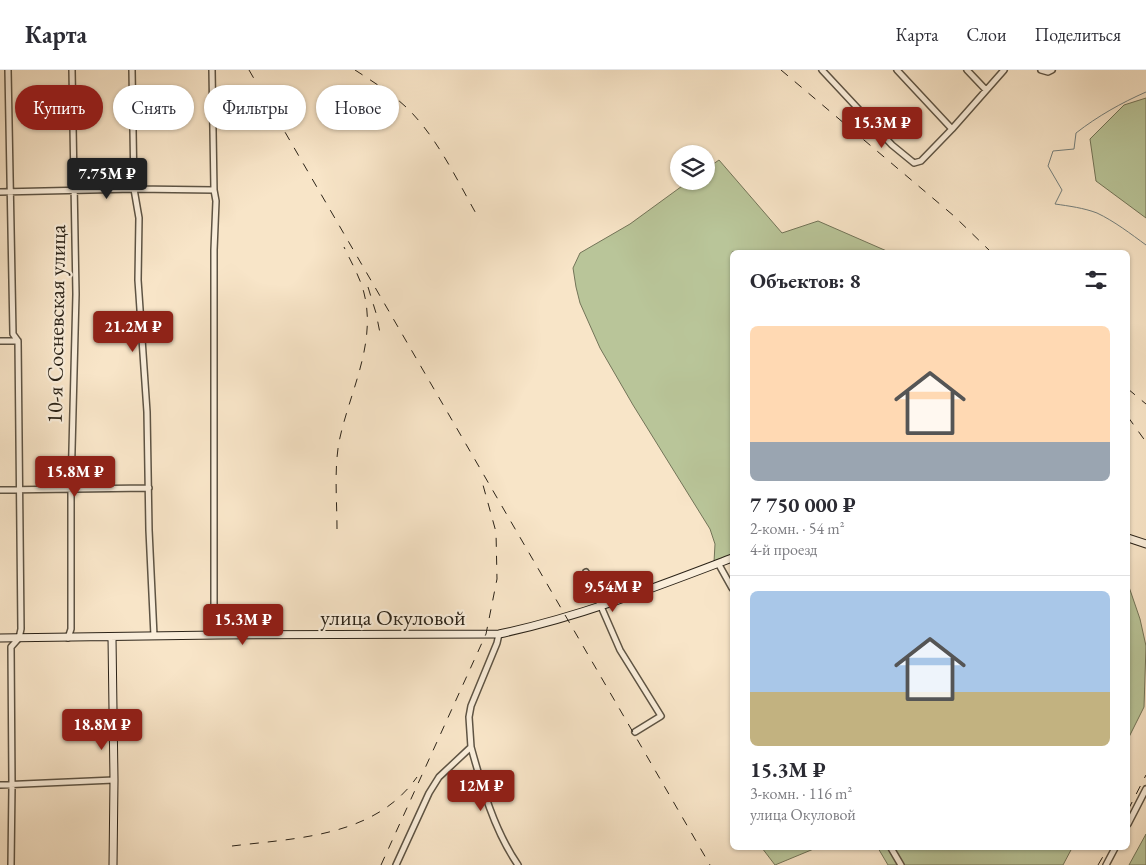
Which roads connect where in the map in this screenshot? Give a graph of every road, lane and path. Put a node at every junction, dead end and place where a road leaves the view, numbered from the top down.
1 (8, 70) edge
2 (72, 70) edge
3 (132, 70) edge
4 (212, 70) edge
5 (822, 70) edge
6 (897, 70) edge
7 (967, 70) edge
8 (1004, 70) edge
9 (1041, 70) edge
10 (1052, 70) edge
11 (986, 90) junction
12 (952, 129) junction
13 (134, 189) junction
14 (214, 190) junction
15 (11, 191) junction
16 (74, 191) junction
17 (0, 192) edge
18 (0, 341) edge
19 (18, 341) junction
20 (71, 488) junction
21 (149, 488) junction
22 (0, 490) edge
23 (20, 490) junction
24 (1130, 539) edge
25 (1146, 544) edge
26 (730, 559) edge
27 (718, 563) junction
28 (586, 572) dead end
29 (730, 584) edge
30 (602, 606) junction
31 (499, 634) junction
32 (214, 635) junction
33 (154, 636) junction
34 (0, 638) edge
35 (18, 638) junction
36 (68, 638) junction
37 (112, 638) junction
38 (635, 732) dead end
39 (471, 747) junction
40 (114, 780) junction
41 (0, 785) edge
42 (12, 785) junction
43 (1146, 789) edge
44 (1130, 820) edge
45 (892, 850) edge
46 (1114, 850) edge
47 (10, 865) edge
48 (113, 865) edge
49 (396, 865) edge
50 (518, 865) edge
51 (901, 865) edge
52 (1106, 865) edge

1 - 15 street
2 - 16 street, 10-я Сосневская улица
3 - 13 street
4 - 14 street
5 - 12 street
6 - 12 street
7 - 11 street
8 - 11 street
9 - 10 street
11 - 12 street
13 - 14 street
13 - 16 street
13 - 21 street
14 - 32 street
15 - 16 street
15 - 17 street
15 - 19 street
16 - 20 street, 10-я Сосневская улица
18 - 19 street
19 - 23 street
20 - 21 street
20 - 23 street
20 - 36 street, 10-я Сосневская улица
21 - 33 street
22 - 23 street
23 - 35 street
24 - 25 street
26 - 27 street, улица Окуловой
27 - 29 street
27 - 30 street, улица Окуловой
28 - 30 street
30 - 31 street, улица Окуловой
30 - 38 street
31 - 32 street, улица Окуловой
31 - 39 street
32 - 33 street, улица Окуловой
33 - 37 street, улица Окуловой
34 - 35 street, улица Окуловой
35 - 36 street, улица Окуловой
35 - 42 street
36 - 37 street, улица Окуловой
37 - 40 street
39 - 49 street
39 - 50 street
40 - 42 street
40 - 48 street
41 - 42 street
42 - 47 street
43 - 44 street
45 - 51 street
46 - 52 street

